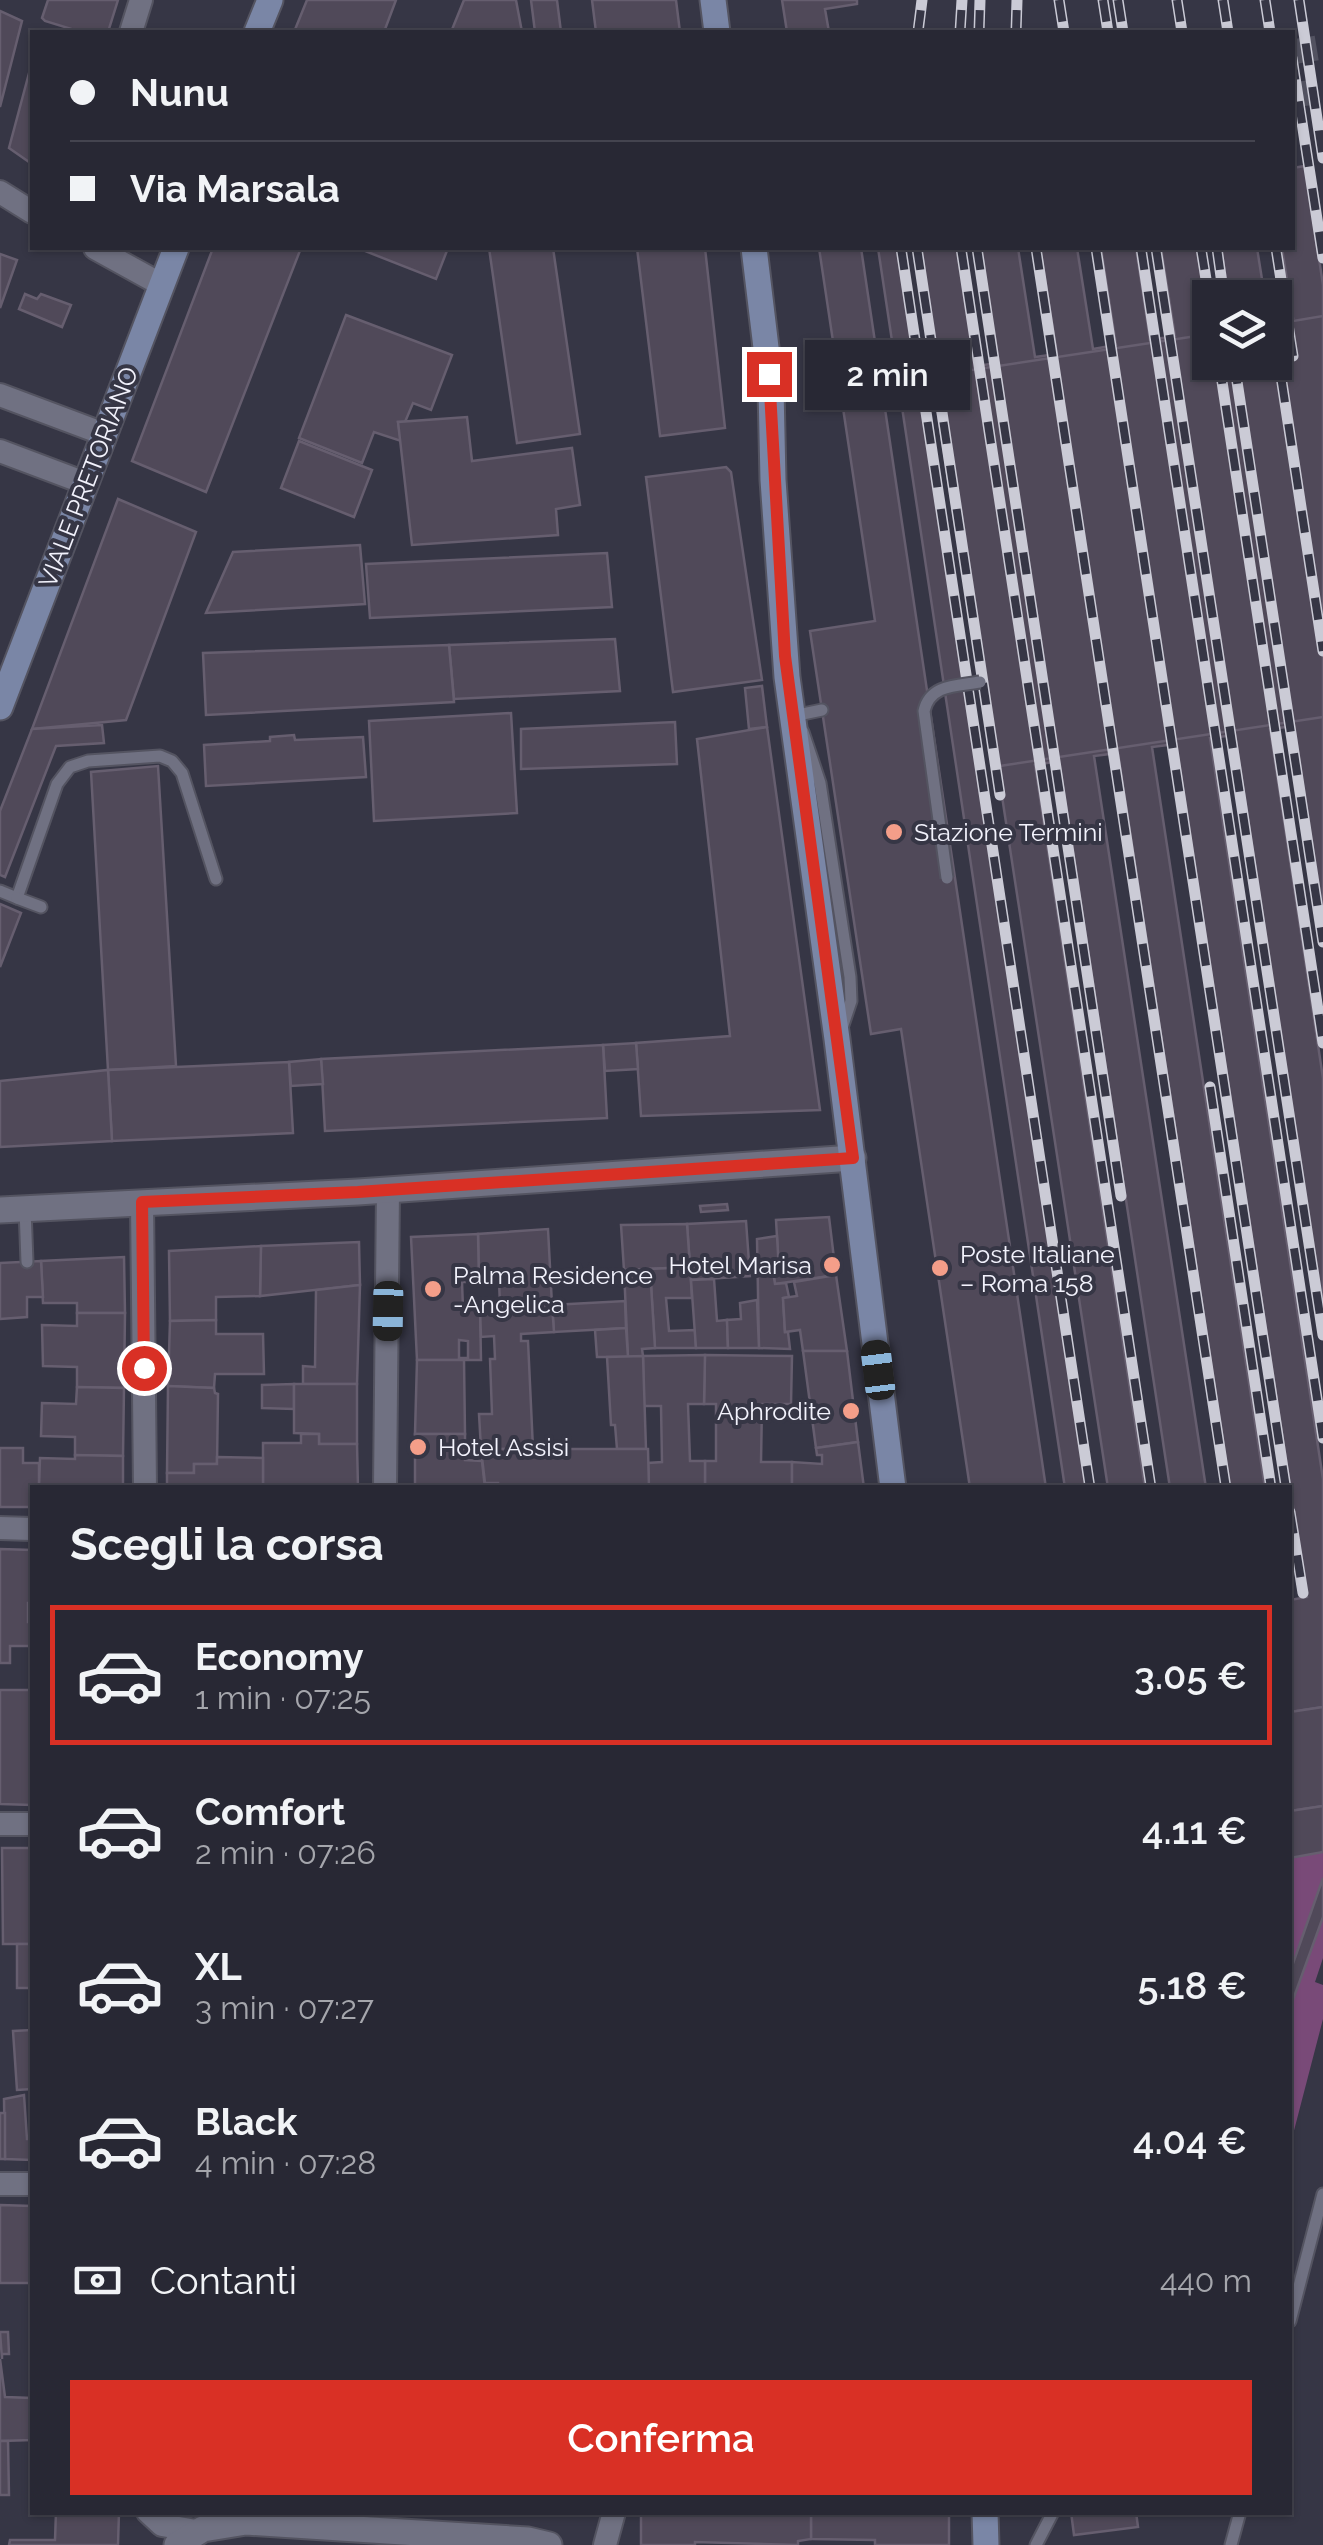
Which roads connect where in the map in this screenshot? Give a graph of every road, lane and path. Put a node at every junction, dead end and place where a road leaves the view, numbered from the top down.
1 (141, 0) edge
2 (270, 0) edge
3 (713, 0) edge
4 (131, 30) edge
5 (259, 30) edge
6 (717, 30) edge
7 (0, 192) edge
8 (30, 211) edge
9 (98, 250) edge
10 (175, 250) edge
11 (754, 250) edge
12 (162, 285) junction
13 (0, 395) edge
14 (104, 434) junction
15 (0, 451) edge
16 (86, 483) junction
17 (980, 682) dead end
18 (0, 707) edge
19 (822, 710) dead end
20 (793, 716) junction
21 (947, 878) dead end
22 (216, 879) dead end
23 (0, 891) edge
24 (17, 898) junction
25 (41, 907) dead end
26 (853, 1158) junction
27 (388, 1190) junction
28 (142, 1202) junction
29 (12, 1210) edge
30 (27, 1262) dead end
31 (145, 1485) edge
32 (386, 1485) edge
33 (893, 1485) edge
34 (0, 1528) edge
35 (30, 1529) edge
36 (0, 1824) edge
37 (30, 1824) edge
38 (0, 2184) edge
39 (30, 2184) edge
40 (1323, 2194) edge
41 (1292, 2313) edge
42 (152, 2515) edge
43 (613, 2515) edge
44 (1052, 2515) edge
45 (1239, 2515) edge
46 (381, 2520) edge
47 (187, 2538) edge
48 (549, 2545) edge
49 (605, 2545) edge
50 (1036, 2545) edge
51 (1231, 2545) edge

1 - 4 street
2 - 5 main road
3 - 6 main road
7 - 8 street
9 - 12 street
10 - 12 main road, VIALE PRETORIANO
11 - 20 main road
12 - 14 main road, VIALE PRETORIANO
13 - 14 street
14 - 16 main road, VIALE PRETORIANO
15 - 16 street
16 - 18 main road, VIALE PRETORIANO
17 - 21 lane, bridge
19 - 20 lane
20 - 26 main road
22 - 24 lane
23 - 24 lane
24 - 25 lane
26 - 27 street
26 - 33 main road
27 - 28 street
27 - 32 street
28 - 29 street
28 - 31 street
29 - 30 lane
34 - 35 street
36 - 37 street
38 - 39 street
40 - 41 lane
42 - 47 street
43 - 49 street
44 - 50 lane
45 - 51 lane
46 - 47 street
46 - 48 street

